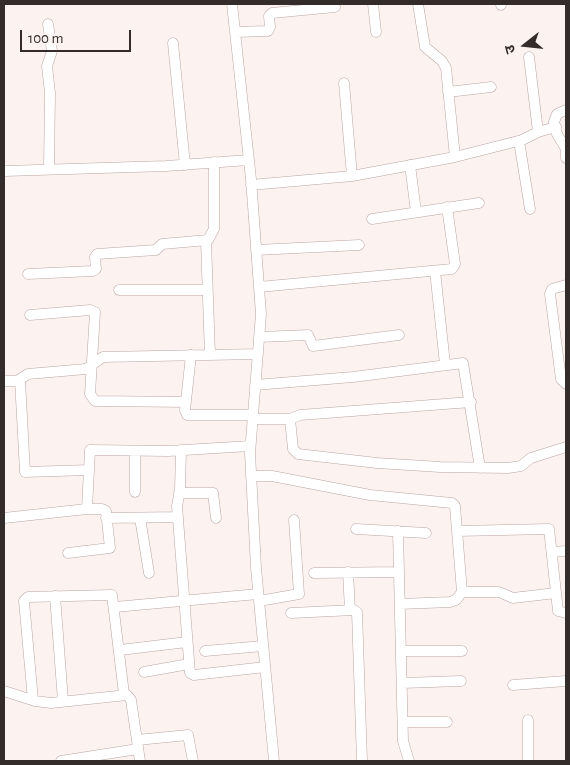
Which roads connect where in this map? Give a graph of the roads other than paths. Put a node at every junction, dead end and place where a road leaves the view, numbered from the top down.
1 (232, 4) edge
2 (373, 4) edge
3 (418, 4) edge
4 (335, 7) dead end
5 (293, 8) edge
6 (48, 24) dead end
7 (235, 32) junction
8 (376, 32) dead end
9 (174, 43) dead end
10 (529, 57) dead end
11 (344, 83) dead end
12 (491, 87) dead end
13 (448, 92) junction
14 (566, 110) edge
15 (556, 127) junction
16 (538, 132) junction
17 (519, 141) junction
18 (455, 157) junction
19 (566, 158) edge
20 (249, 160) junction
21 (214, 162) junction
22 (185, 165) junction
23 (410, 165) junction
24 (49, 169) junction
25 (5, 171) edge
26 (352, 176) junction
27 (251, 185) junction
28 (479, 204) dead end
29 (447, 207) junction
30 (530, 209) dead end
31 (416, 212) junction
32 (372, 219) dead end
33 (206, 241) junction
34 (359, 244) dead end
35 (256, 250) junction
36 (435, 271) junction
37 (28, 274) dead end
38 (566, 285) edge
39 (259, 287) junction
40 (119, 290) dead end
41 (207, 290) junction
42 (30, 315) dead end
43 (399, 335) dead end
44 (260, 338) junction
45 (258, 354) junction
46 (191, 355) junction
47 (210, 355) junction
48 (445, 364) junction
49 (92, 365) junction
50 (20, 380) junction
51 (4, 381) edge
52 (566, 384) edge
53 (256, 385) junction
54 (186, 402) junction
55 (470, 402) junction
56 (253, 417) junction
57 (290, 418) junction
58 (250, 446) junction
59 (566, 446) edge
60 (181, 450) junction
61 (135, 451) junction
62 (480, 468) junction
63 (90, 470) junction
64 (251, 476) junction
65 (135, 492) dead end
66 (179, 493) junction
67 (87, 509) junction
68 (178, 517) junction
69 (4, 518) edge
70 (106, 518) junction
71 (140, 518) junction
72 (216, 518) dead end
73 (294, 520) dead end
74 (356, 529) dead end
75 (457, 531) junction
76 (398, 532) junction
77 (426, 533) dead end
78 (566, 551) edge
79 (552, 552) junction
80 (68, 554) dead end
81 (348, 572) junction
82 (399, 572) junction
83 (149, 573) dead end
84 (314, 573) dead end
85 (462, 592) junction
86 (556, 593) junction
87 (55, 596) junction
88 (259, 597) junction
89 (185, 600) junction
90 (400, 604) junction
91 (115, 606) junction
92 (350, 610) junction
93 (291, 613) dead end
94 (566, 613) edge
95 (188, 642) junction
96 (263, 646) junction
97 (120, 650) junction
98 (205, 651) dead end
99 (401, 651) junction
100 (462, 651) dead end
101 (189, 664) junction
102 (265, 667) junction
103 (144, 672) dead end
104 (461, 681) dead end
105 (566, 681) edge
106 (402, 683) junction
107 (513, 685) dead end
108 (4, 691) edge
109 (124, 694) junction
110 (33, 700) junction
111 (63, 701) junction
112 (528, 720) dead end
113 (403, 722) junction
114 (447, 722) dead end
115 (138, 744) junction
116 (61, 761) edge
117 (140, 761) edge
118 (192, 761) edge
119 (274, 761) edge
120 (362, 761) edge
121 (410, 761) edge
122 (528, 761) edge

1 - 7 street
2 - 8 street
3 - 13 street
4 - 5 street
5 - 7 street
6 - 24 street
7 - 20 street
9 - 22 street
10 - 16 street
11 - 26 street
12 - 13 street
13 - 18 street
14 - 15 street
15 - 16 street
15 - 19 street
16 - 17 street
17 - 18 street
17 - 30 street
18 - 23 street
20 - 21 street
20 - 27 street
21 - 22 street
21 - 33 street
22 - 24 street
23 - 26 street
23 - 31 street
24 - 25 street
26 - 27 street
27 - 35 street
28 - 29 street
29 - 31 street
29 - 36 street
31 - 32 street
33 - 37 street
33 - 41 street
34 - 35 street
35 - 39 street
36 - 39 street
36 - 48 street
38 - 52 street
39 - 44 street
40 - 41 street
41 - 47 street
42 - 49 street
43 - 44 street
44 - 45 street
45 - 47 street
45 - 53 street
46 - 47 street
46 - 49 street
46 - 54 street
48 - 53 street
48 - 55 street
49 - 50 street
49 - 54 street
50 - 51 street
50 - 63 street
53 - 56 street
54 - 56 street
55 - 57 street
55 - 62 street
56 - 57 street
56 - 58 street
57 - 62 street
58 - 60 street
58 - 64 street
59 - 62 street
60 - 61 street
60 - 66 street
61 - 63 street
61 - 65 street
63 - 67 street
64 - 75 street
64 - 88 street
66 - 68 street
66 - 72 street
67 - 69 street
67 - 70 street
68 - 71 street
68 - 89 street
70 - 71 street
70 - 80 street
71 - 83 street
73 - 88 street
74 - 76 street
75 - 79 street
75 - 85 street
76 - 77 street
76 - 82 street
78 - 79 street
79 - 86 street
81 - 82 street
81 - 84 street
81 - 92 street
82 - 90 street
85 - 86 street
85 - 90 street
86 - 94 street
87 - 91 street
87 - 110 street
87 - 111 street
88 - 89 street
88 - 96 street
89 - 91 street
89 - 95 street
90 - 99 street
91 - 97 street
92 - 93 street
92 - 120 street
95 - 97 street
95 - 101 street
96 - 98 street
96 - 102 street
97 - 109 street
99 - 100 street
99 - 106 street
101 - 102 street
101 - 103 street
102 - 119 street
104 - 106 street
105 - 107 street
106 - 113 street
108 - 110 street
109 - 111 street
109 - 115 street
110 - 111 street
112 - 122 street
113 - 114 street
113 - 121 street
115 - 116 street
115 - 117 street
115 - 118 street

